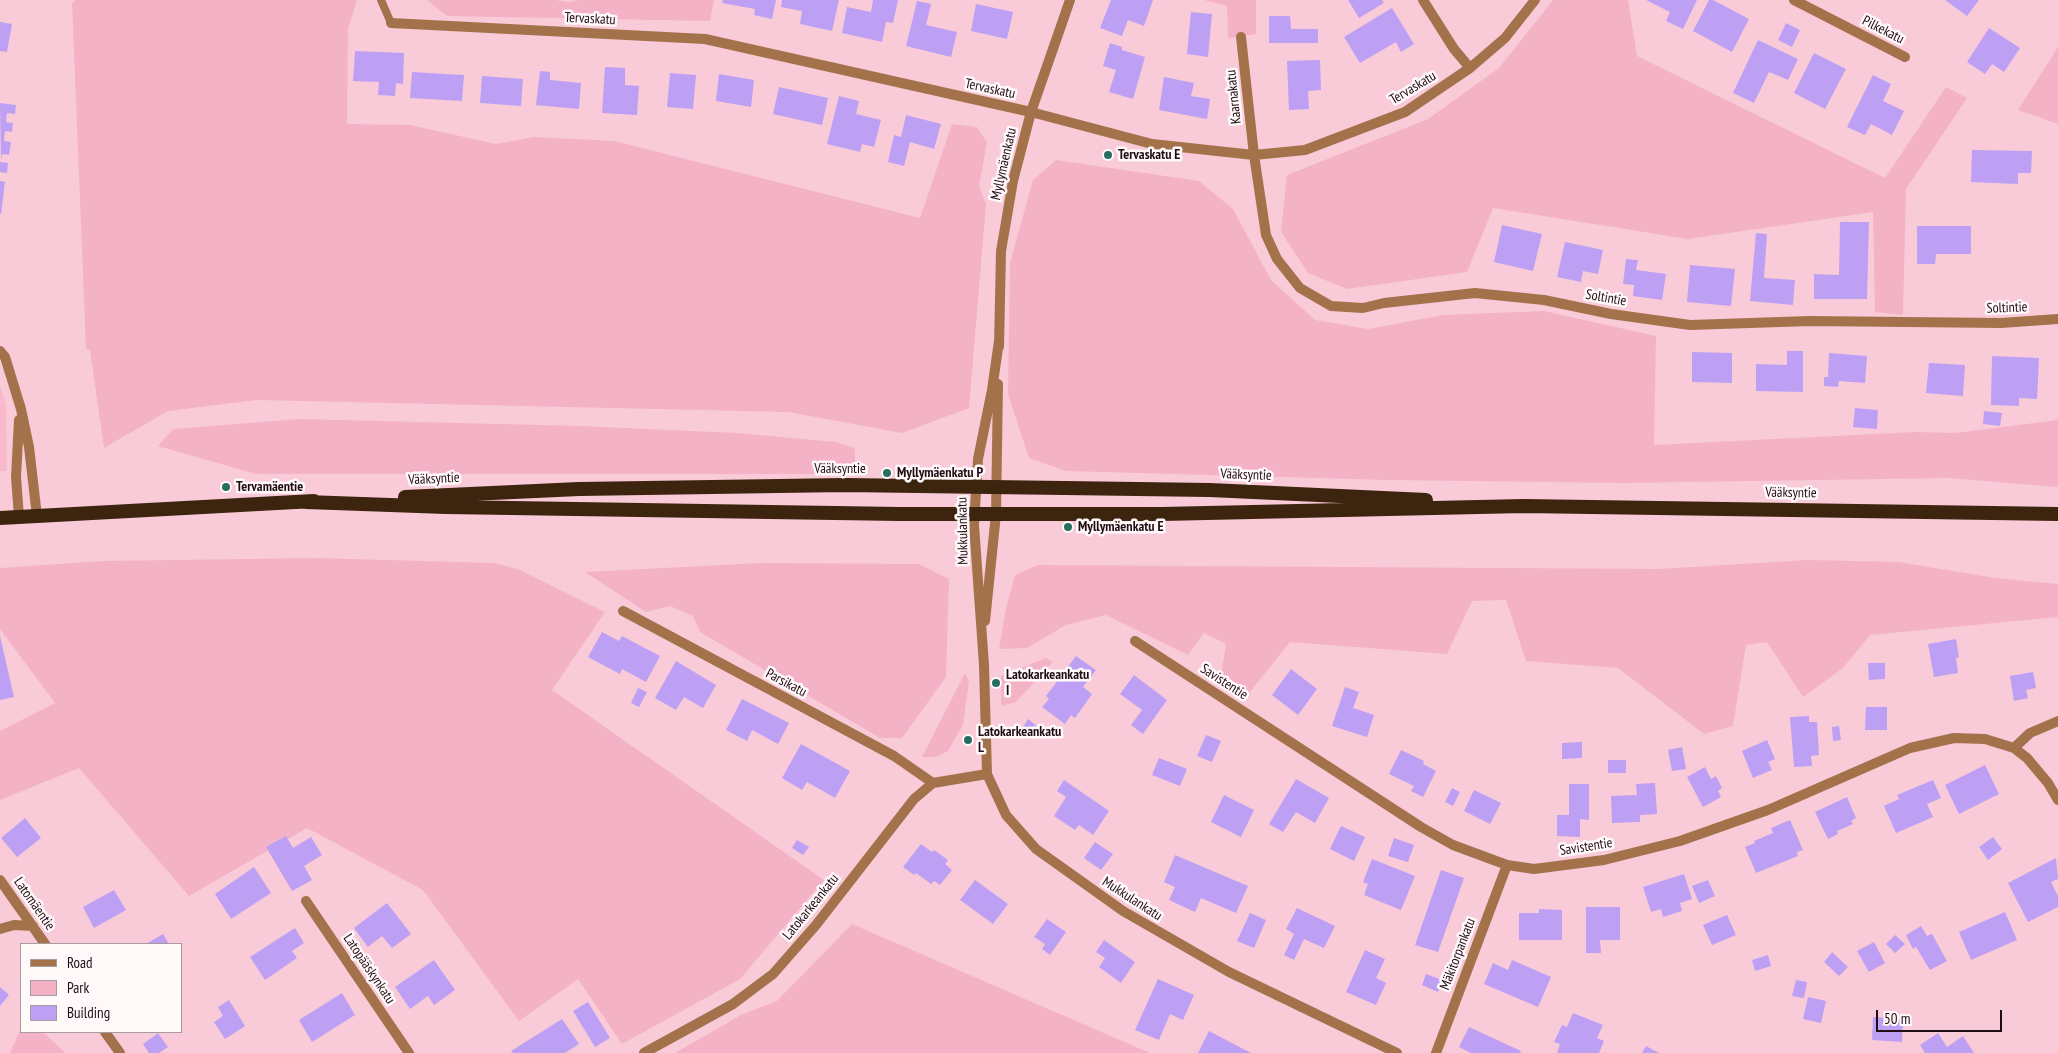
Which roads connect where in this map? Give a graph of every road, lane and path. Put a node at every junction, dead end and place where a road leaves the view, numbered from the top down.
1 (381, 0) edge
2 (1070, 0) edge
3 (1423, 0) edge
4 (1535, 0) edge
5 (1794, 0) edge
6 (391, 23) joint
7 (1241, 37) dead end
8 (1905, 57) dead end
9 (1470, 68) junction
10 (1031, 112) junction
11 (1254, 155) junction
12 (2058, 319) edge
13 (999, 341) junction
14 (0, 351) edge
15 (15, 389) junction
16 (976, 486) junction
17 (996, 487) junction
18 (306, 502) junction
19 (1524, 506) junction
20 (975, 514) junction
21 (996, 514) junction
22 (2058, 514) edge
23 (42, 515) junction
24 (19, 517) junction
25 (0, 518) edge
26 (623, 611) dead end
27 (1135, 641) dead end
28 (984, 665) junction
29 (2058, 722) edge
30 (2014, 748) junction
31 (987, 774) junction
32 (933, 783) junction
33 (2058, 800) edge
34 (1507, 865) junction
35 (0, 880) edge
36 (306, 901) dead end
37 (32, 926) junction
38 (0, 929) edge
39 (44, 943) edge
40 (106, 1033) edge
41 (120, 1053) edge
42 (409, 1053) edge
43 (644, 1053) edge
44 (1397, 1053) edge
45 (1436, 1053) edge

1 - 6 lane
2 - 10 street, Myllymäenkatu
3 - 9 street
4 - 9 street, Tervaskatu
5 - 8 street, Pilkekatu
6 - 10 street, Tervaskatu
7 - 11 street, Kaarnakatu
9 - 11 street, Tervaskatu
10 - 11 street, Tervaskatu
10 - 13 street, Myllymäenkatu
11 - 12 street, Soltintie
13 - 16 street, Myllymäenkatu
13 - 17 street, Myllymäenkatu
14 - 15 street
15 - 23 street
15 - 24 street
16 - 17 highway, Vääksyntie
16 - 18 highway, Vääksyntie
16 - 20 street, Mukkulankatu
17 - 19 highway, Vääksyntie
17 - 21 street, Myllymäenkatu
18 - 20 highway, Vääksyntie
18 - 23 highway, Vääksyntie
19 - 21 highway, Vääksyntie
19 - 22 highway, Vääksyntie
20 - 21 highway, Vääksyntie
20 - 28 street, Mukkulankatu
21 - 28 street, Mukkulankatu
23 - 24 highway, Vääksyntie
24 - 25 highway, Vääksyntie
26 - 32 street, Parsikatu
27 - 34 street, Savistentie
28 - 31 street, Mukkulankatu
29 - 30 street
30 - 33 street, Savistentie
30 - 34 street, Savistentie
31 - 32 street
31 - 44 street, Mukkulankatu
32 - 43 street, Latokarkeankatu
34 - 45 street, Mäkitorpankatu
35 - 37 street, Latomäentie
36 - 42 street, Latopääskynkatu
37 - 38 street
37 - 39 street, Latomäentie
40 - 41 street

